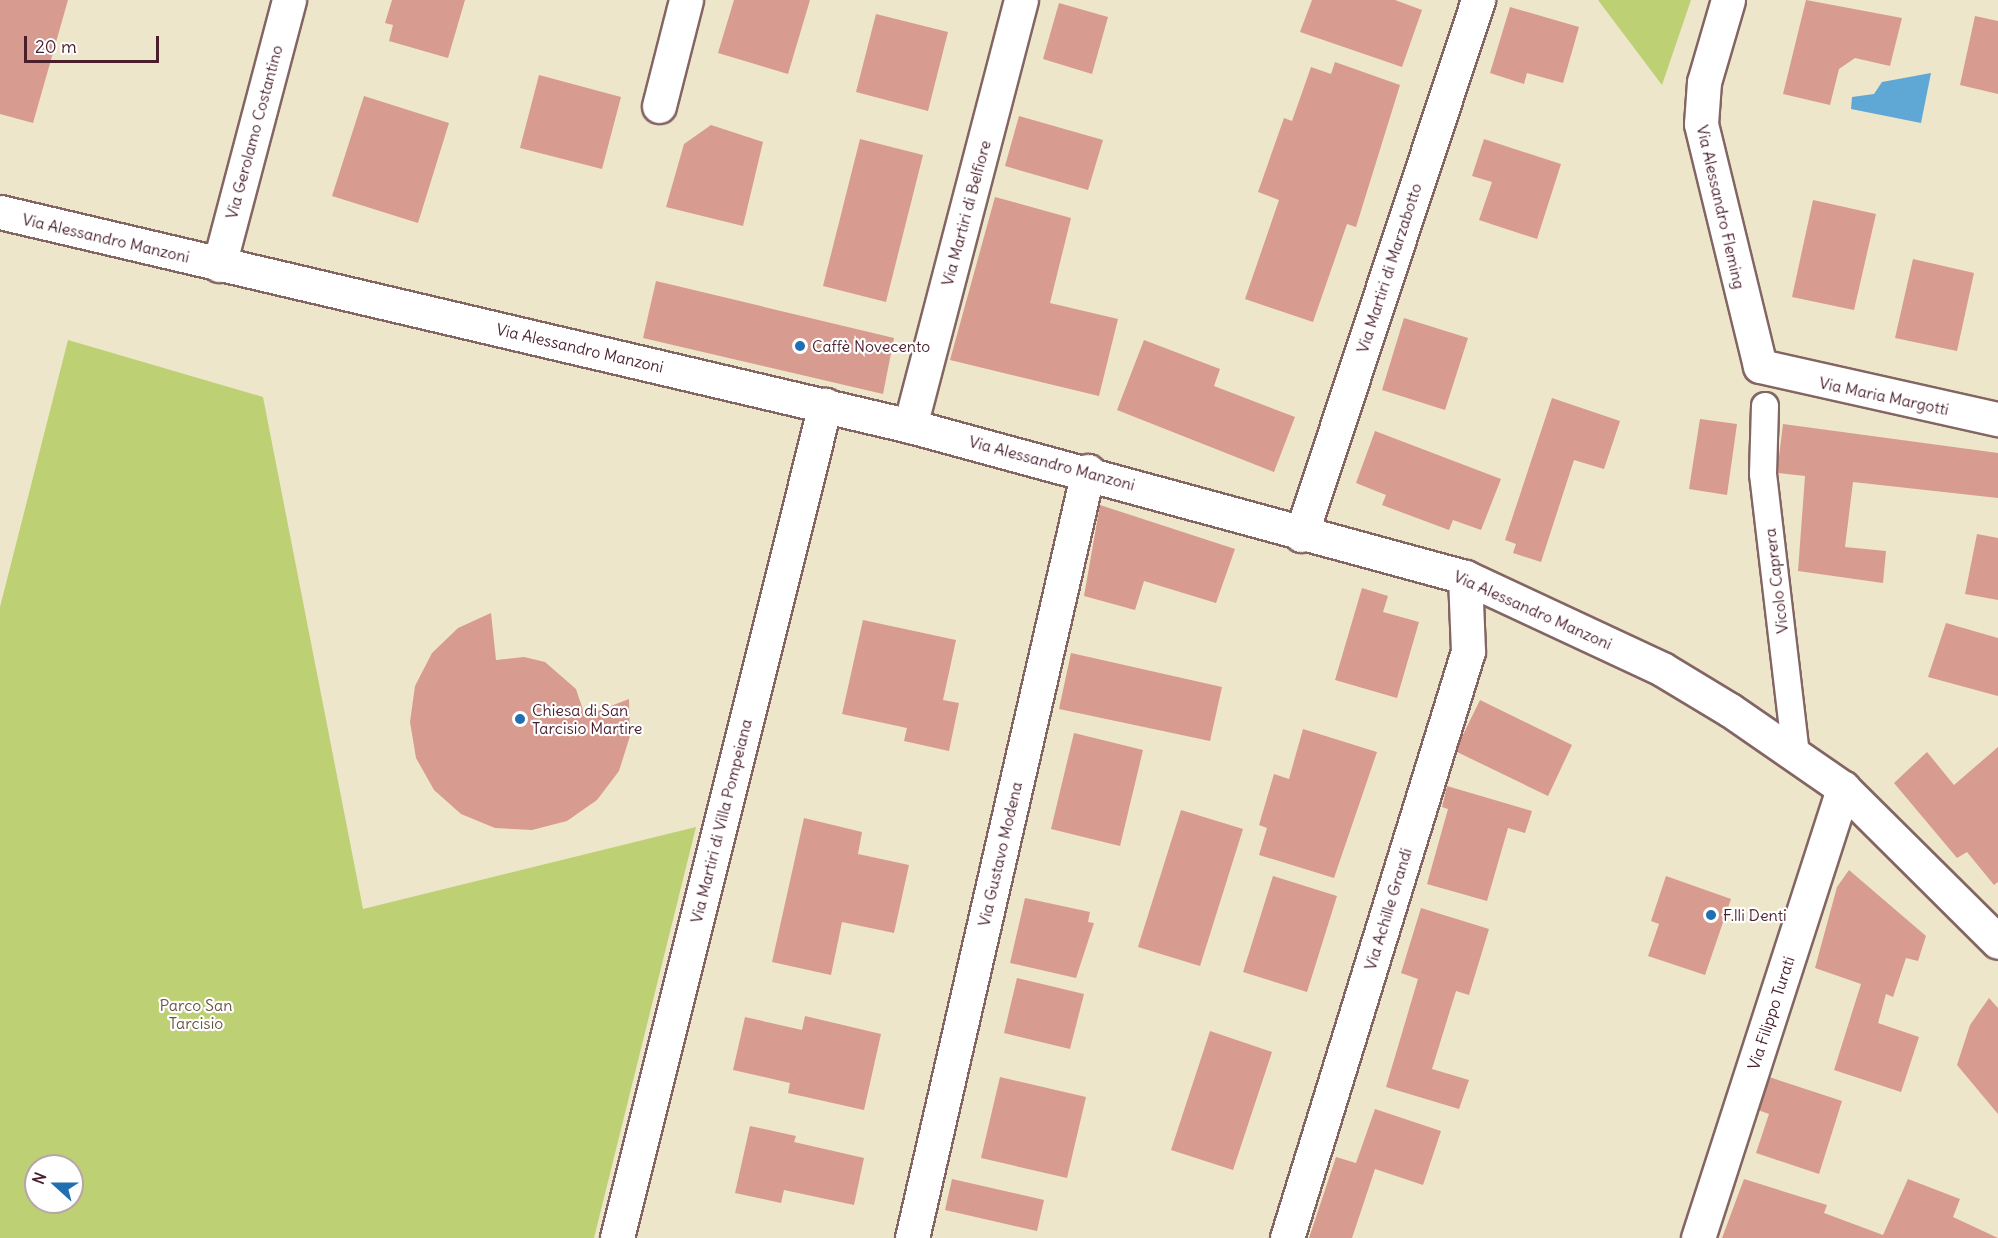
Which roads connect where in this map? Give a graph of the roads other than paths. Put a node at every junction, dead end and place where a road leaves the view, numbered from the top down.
1 (288, 0) edge
2 (686, 0) edge
3 (1021, 0) edge
4 (1478, 0) edge
5 (1728, 0) edge
6 (659, 106) dead end
7 (0, 212) edge
8 (219, 265) junction
9 (1771, 373) joint
10 (825, 405) junction
11 (1765, 406) dead end
12 (1998, 419) edge
13 (910, 426) junction
14 (1088, 471) junction
15 (1301, 535) junction
16 (1465, 577) junction
17 (1796, 755) junction
18 (1843, 788) junction
19 (1998, 942) edge
20 (617, 1238) edge
21 (912, 1238) edge
22 (1287, 1238) edge
23 (1698, 1238) edge

1 - 8 street, Via Gerolamo Costantino
2 - 6 street
3 - 13 street, Via Martiri di Belfiore
4 - 15 street, Via Martiri di Marzabotto
5 - 9 street, Via Alessandro Fleming
7 - 8 street, Via Alessandro Manzoni
8 - 10 street, Via Alessandro Manzoni
9 - 12 street, Via Maria Margotti
10 - 13 street, Via Alessandro Manzoni
10 - 20 street, Via Martiri di Villa Pompeiana
11 - 17 lane, Vicolo Caprera
13 - 14 street, Via Alessandro Manzoni
14 - 15 street, Via Alessandro Manzoni
14 - 21 street, Via Gustavo Modena
15 - 16 street, Via Alessandro Manzoni
16 - 17 street, Via Alessandro Manzoni
16 - 22 street, Via Achille Grandi
17 - 18 street, Via Alessandro Manzoni
18 - 19 street, Via Alessandro Manzoni
18 - 23 street, Via Filippo Turati

